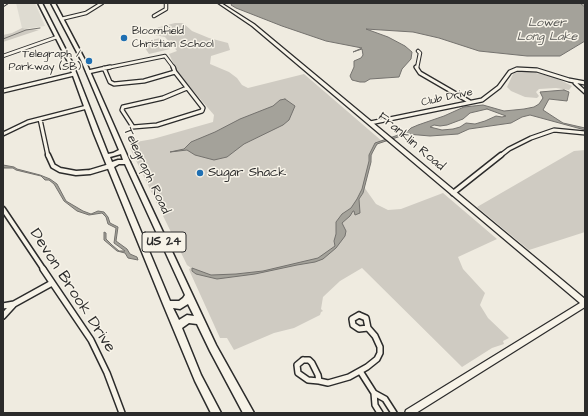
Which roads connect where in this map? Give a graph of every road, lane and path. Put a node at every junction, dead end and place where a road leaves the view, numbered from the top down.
1 (6, 3) edge
2 (40, 3) edge
3 (53, 3) edge
4 (102, 3) edge
5 (166, 3) edge
6 (219, 3) edge
7 (3, 4) edge
8 (154, 16) dead end
9 (61, 19) junction
10 (69, 35) junction
11 (61, 36) junction
12 (418, 50) dead end
13 (3, 56) edge
14 (83, 60) junction
15 (70, 62) junction
16 (104, 68) junction
17 (88, 72) junction
18 (175, 72) junction
19 (74, 74) junction
20 (574, 81) junction
21 (585, 84) edge
22 (187, 88) junction
23 (584, 90) edge
24 (3, 91) edge
25 (471, 103) junction
26 (87, 108) junction
27 (40, 119) junction
28 (370, 123) junction
29 (585, 133) edge
30 (3, 134) edge
31 (122, 151) junction
32 (106, 156) junction
33 (127, 162) junction
34 (110, 166) junction
35 (453, 193) junction
36 (3, 209) edge
37 (52, 283) junction
38 (189, 295) junction
39 (585, 303) edge
40 (14, 304) junction
41 (167, 304) junction
42 (3, 306) edge
43 (3, 316) edge
44 (201, 320) junction
45 (177, 328) junction
46 (368, 328) dead end
47 (360, 371) junction
48 (319, 381) junction
49 (374, 393) junction
50 (122, 413) edge
51 (216, 413) edge
52 (249, 413) edge
53 (380, 413) edge
54 (394, 413) edge
55 (409, 413) edge

1 - 7 street
2 - 11 highway, US 24
3 - 9 highway, Telegraph Road / US 24
4 - 9 street
5 - 8 street
6 - 28 street, Franklin Road
9 - 10 highway, Telegraph Road / US 24
10 - 11 highway
10 - 14 highway, Telegraph Road / US 24
11 - 13 street
11 - 15 highway, US 24
12 - 25 street
14 - 15 highway
14 - 17 highway, Telegraph Road / US 24
15 - 19 highway, US 24
16 - 17 street
16 - 18 street
16 - 18 street
17 - 31 highway, Telegraph Road / US 24
18 - 22 street
19 - 24 street
19 - 26 highway, US 24
20 - 21 street, Club Drive
20 - 23 street
20 - 25 street, Club Drive
21 - 23 street
22 - 22 street
25 - 28 street, Club Drive
26 - 27 street
26 - 32 highway, US 24
27 - 30 street
27 - 34 street
28 - 35 street, Franklin Road
29 - 35 street
31 - 32 highway
31 - 33 highway, Telegraph Road / US 24
32 - 34 highway, US 24
33 - 34 highway
33 - 38 highway, Telegraph Road / US 24
34 - 41 highway, US 24
35 - 39 street, Franklin Road
36 - 37 street, Devon Brook Drive
37 - 40 street
37 - 50 street, Devon Brook Drive
38 - 41 highway
38 - 44 highway, Telegraph Road / US 24
39 - 55 street
40 - 42 street
40 - 43 street
41 - 45 highway, US 24
44 - 45 highway
44 - 52 highway, Telegraph Road / US 24
45 - 51 highway, US 24
46 - 47 street
47 - 48 street
47 - 49 street
48 - 48 street
49 - 53 street
49 - 54 street

